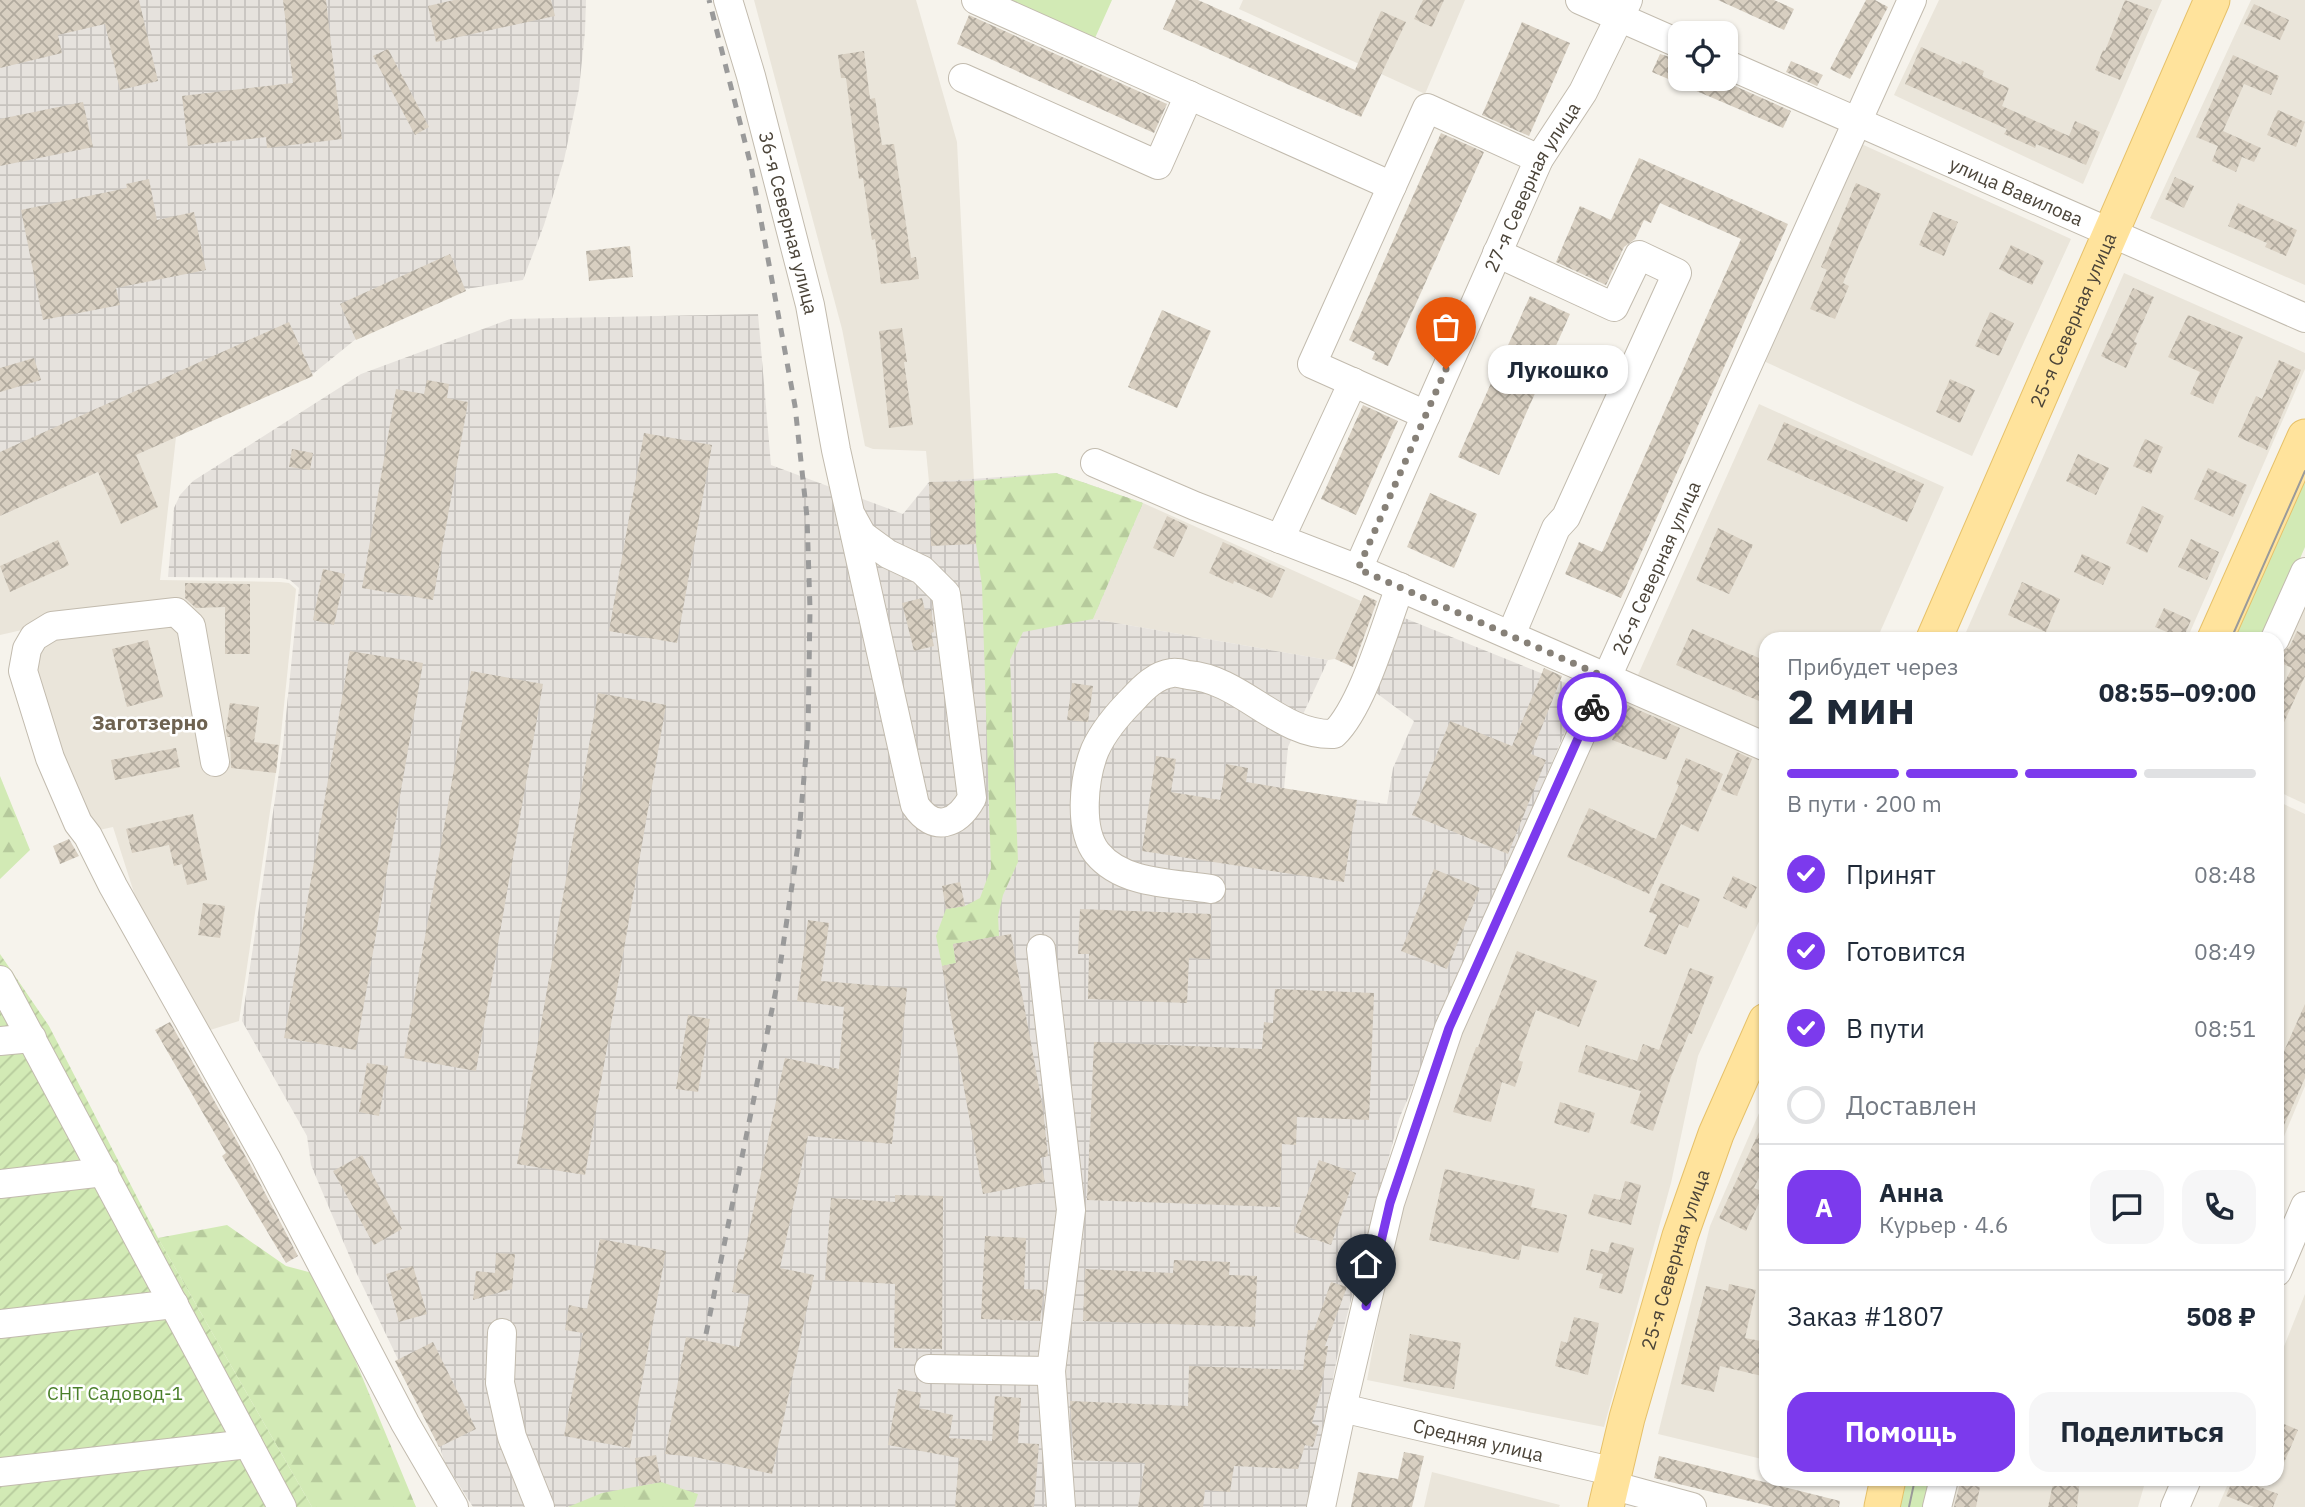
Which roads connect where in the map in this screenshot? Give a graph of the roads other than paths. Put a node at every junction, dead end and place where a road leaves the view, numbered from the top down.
1 (728, 0) edge
2 (976, 0) edge
3 (1580, 0) edge
4 (1912, 0) edge
5 (2212, 0) edge
6 (1624, 9) edge
7 (1668, 36) edge
8 (1738, 69) edge
9 (963, 78) dead end
10 (1189, 95) junction
11 (1856, 121) junction
12 (1539, 159) junction
13 (1392, 186) junction
14 (2110, 233) junction
15 (1497, 253) junction
16 (2305, 318) edge
17 (1353, 382) junction
18 (1426, 415) junction
19 (2305, 437) edge
20 (1095, 463) dead end
21 (851, 515) junction
22 (1280, 539) junction
23 (1358, 569) junction
24 (2305, 572) edge
25 (1399, 587) junction
26 (1937, 632) edge
27 (2219, 632) edge
28 (2279, 632) edge
29 (1511, 635) junction
30 (1605, 677) junction
31 (1759, 744) edge
32 (215, 762) dead end
33 (1211, 889) dead end
34 (1041, 949) dead end
35 (0, 980) edge
36 (1759, 1037) edge
37 (32, 1038) junction
38 (0, 1041) edge
39 (104, 1172) junction
40 (0, 1184) edge
41 (2305, 1206) edge
42 (2284, 1256) edge
43 (174, 1304) junction
44 (0, 1324) edge
45 (502, 1333) dead end
46 (929, 1369) dead end
47 (1051, 1371) junction
48 (1342, 1408) junction
49 (248, 1444) junction
50 (0, 1472) edge
51 (1886, 1486) edge
52 (1942, 1486) edge
53 (2184, 1486) edge
54 (1610, 1488) edge
55 (282, 1507) edge
56 (454, 1507) edge
57 (540, 1507) edge
58 (1061, 1507) edge
59 (1321, 1507) edge
60 (1692, 1507) edge
61 (1882, 1507) edge
62 (1937, 1507) edge
63 (2175, 1507) edge

1 - 21 street, 36-я Северная улица
2 - 10 street
3 - 6 street
4 - 11 street, 26-я Северная улица
5 - 14 main road, 25-я Северная улица
6 - 7 street
6 - 12 street, 27-я Северная улица
8 - 11 street, улица Вавилова
9 - 10 street
10 - 13 street
11 - 14 street, улица Вавилова
11 - 30 street, 26-я Северная улица
12 - 13 street
12 - 15 street, 27-я Северная улица
13 - 17 street
14 - 16 street, улица Вавилова
14 - 26 main road, 25-я Северная улица
15 - 18 street, 27-я Северная улица
15 - 29 street
17 - 18 street
17 - 22 street
18 - 23 street, 27-я Северная улица
19 - 27 main road
20 - 22 street
21 - 21 street, 36-я Северная улица
22 - 23 street
23 - 25 street
24 - 28 street
25 - 29 street
25 - 33 street
29 - 30 street
30 - 31 street
30 - 48 street, 26-я Северная улица
32 - 56 street
34 - 47 street
35 - 37 street
36 - 54 main road, 25-я Северная улица
37 - 38 street
37 - 39 street
39 - 40 street
39 - 43 street
41 - 42 street
43 - 44 street
43 - 49 street
45 - 57 street
46 - 47 street
47 - 58 street
48 - 54 street, Средняя улица
48 - 59 street, 26-я Северная улица
49 - 50 street
49 - 55 street
51 - 61 main road
52 - 62 street
53 - 63 street
54 - 60 street, Средняя улица

